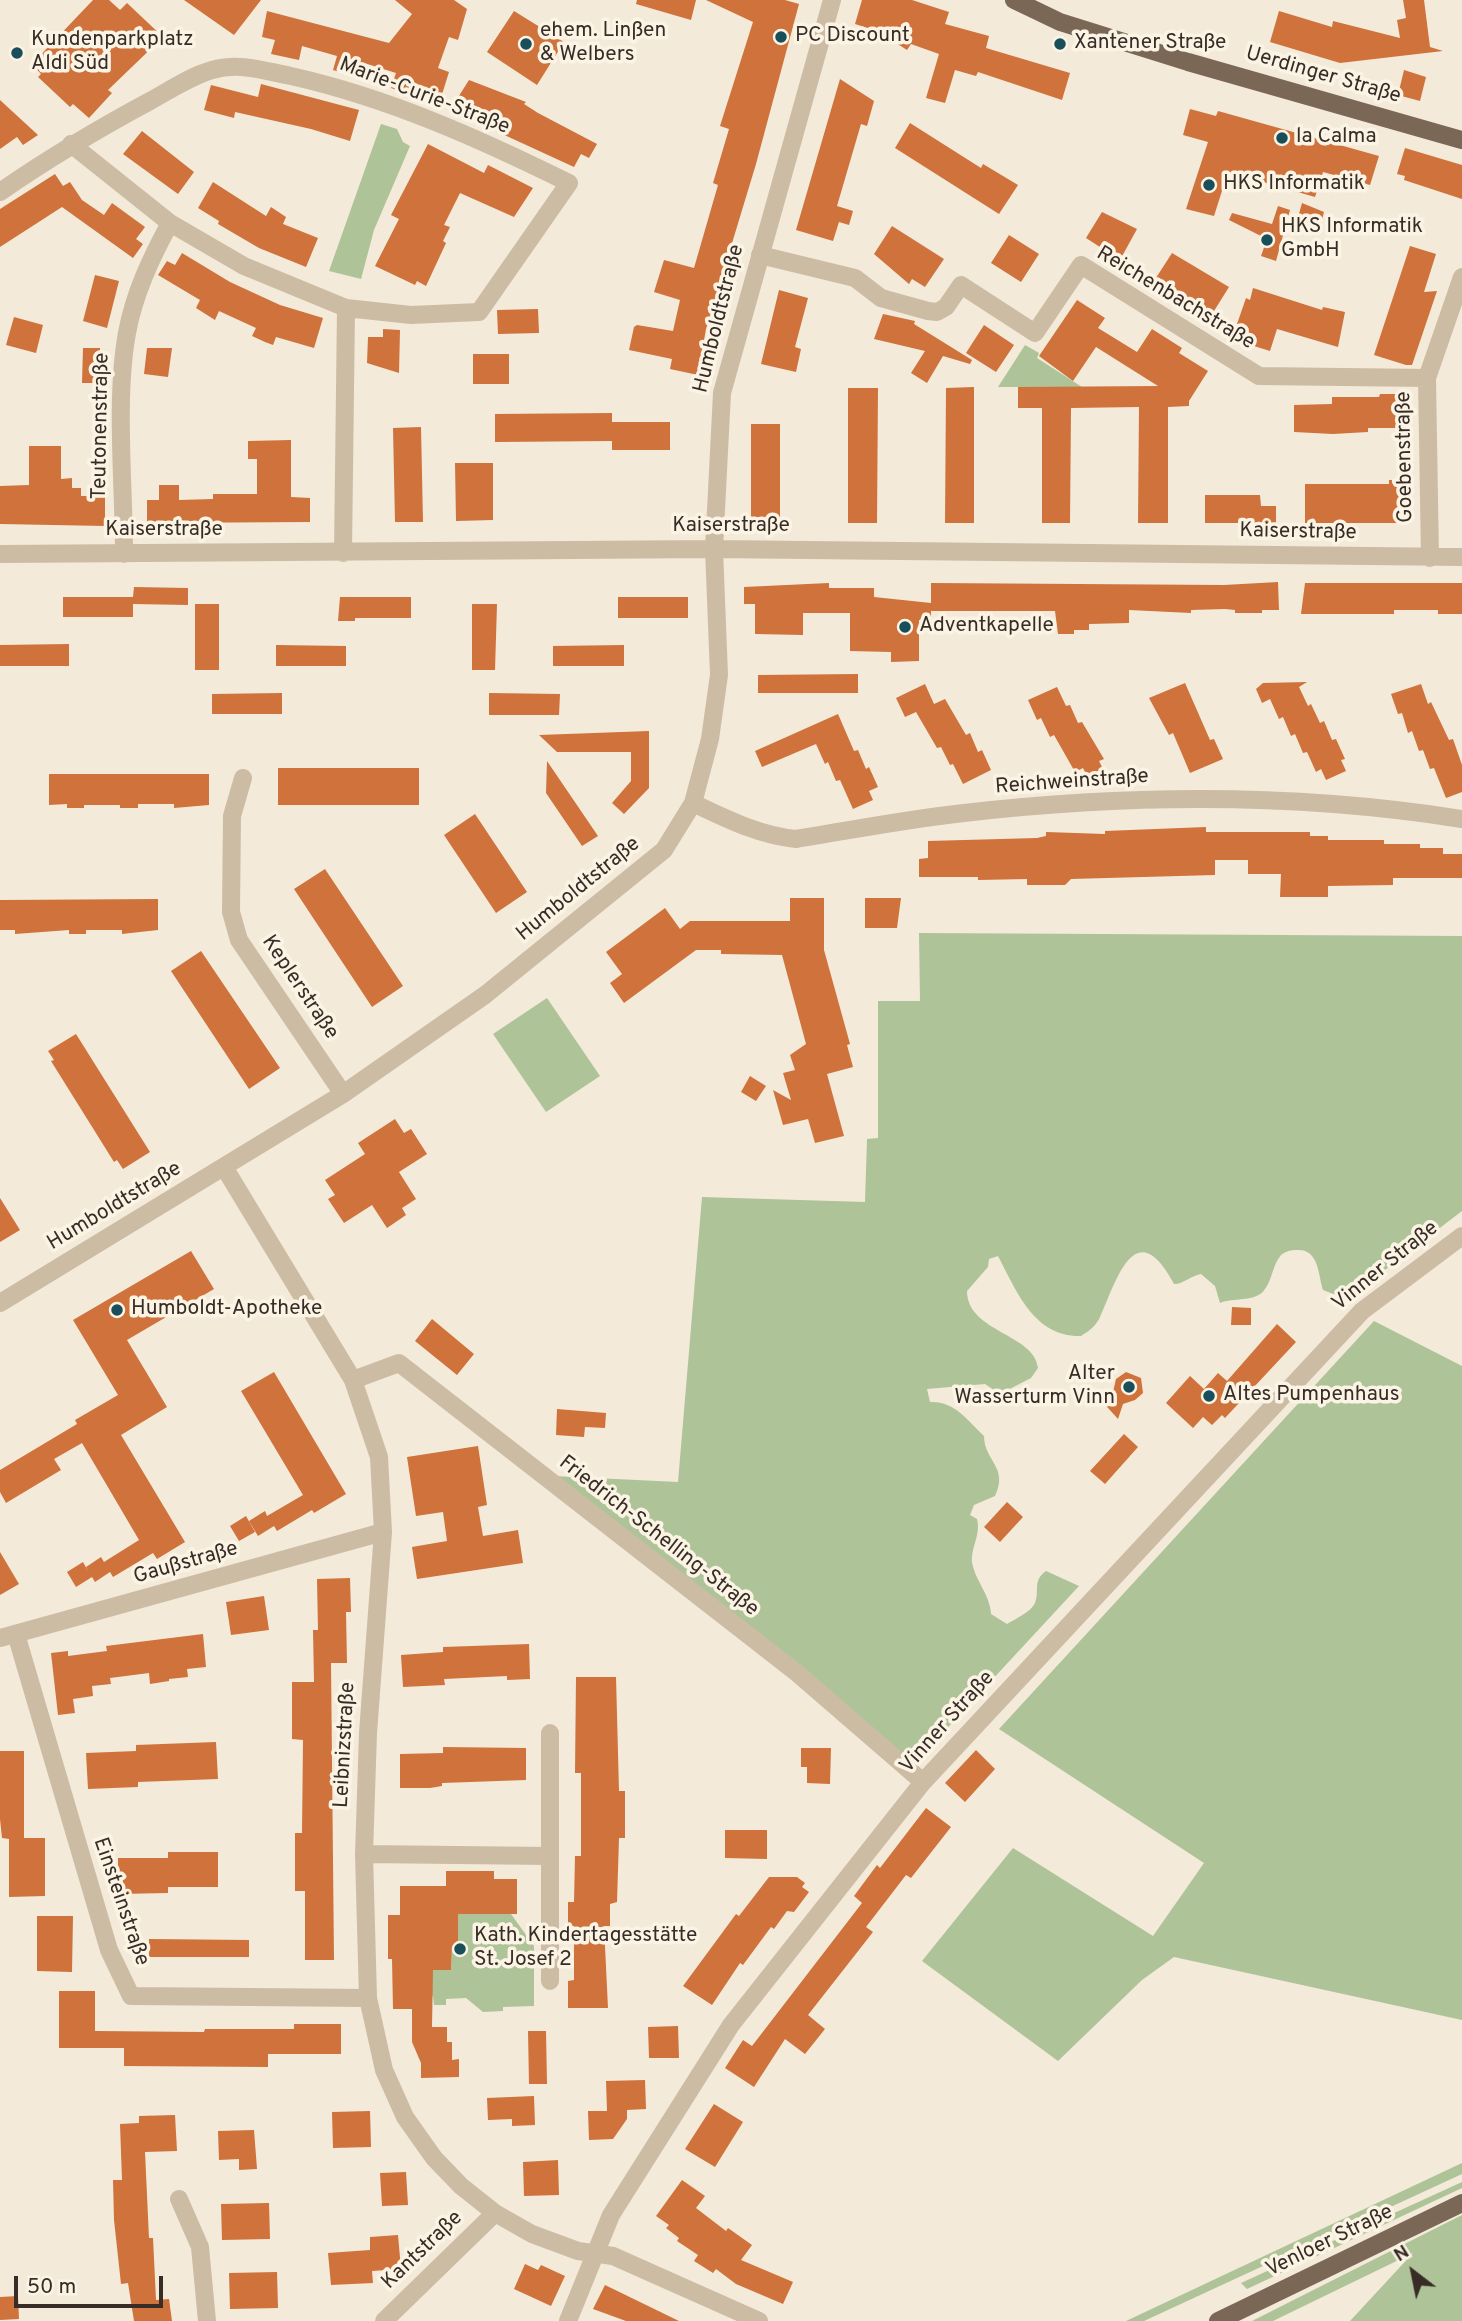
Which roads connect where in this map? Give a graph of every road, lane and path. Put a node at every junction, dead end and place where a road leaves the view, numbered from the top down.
1 (832, 0) edge
2 (1014, 0) edge
3 (1462, 140) edge
4 (71, 144) junction
5 (0, 192) edge
6 (170, 223) junction
7 (760, 255) junction
8 (1462, 277) edge
9 (346, 308) junction
10 (1427, 378) junction
11 (714, 549) junction
12 (344, 553) junction
13 (0, 554) edge
14 (124, 554) junction
15 (1462, 557) edge
16 (1430, 558) junction
17 (243, 778) dead end
18 (693, 803) junction
19 (1462, 819) edge
20 (343, 1094) junction
21 (224, 1167) junction
22 (1462, 1236) edge
23 (0, 1303) edge
24 (353, 1380) junction
25 (383, 1532) junction
26 (8, 1636) edge
27 (550, 1733) dead end
28 (923, 1782) junction
29 (364, 1854) junction
30 (550, 1856) junction
31 (550, 1981) dead end
32 (369, 1998) junction
33 (179, 2199) dead end
34 (1462, 2203) edge
35 (495, 2213) junction
36 (596, 2254) junction
37 (206, 2321) edge
38 (384, 2321) edge
39 (568, 2321) edge
40 (759, 2321) edge
41 (1218, 2321) edge

1 - 7 street, Humboldtstraße
2 - 3 main road, Uerdinger Straße
4 - 5 street, Marie-Curie-Straße
4 - 6 street
4 - 9 street, Marie-Curie-Straße
6 - 9 street
6 - 14 street, Teutonenstraße
7 - 10 street, Reichenbachstraße
7 - 11 street, Humboldtstraße
8 - 10 street, Goebenstraße
9 - 12 street
10 - 16 street, Goebenstraße
11 - 12 street, Kaiserstraße
11 - 16 street, Kaiserstraße
11 - 18 street, Humboldtstraße
12 - 14 street, Kaiserstraße
13 - 14 street, Kaiserstraße
15 - 16 street, Kaiserstraße
17 - 20 street, Keplerstraße
18 - 19 street, Reichweinstraße
18 - 20 street, Humboldtstraße
20 - 21 street, Humboldtstraße
21 - 23 street, Humboldtstraße
21 - 24 street, Leibnizstraße
22 - 28 street, Vinner Straße
24 - 25 street, Leibnizstraße
24 - 28 street, Friedrich-Schelling-Straße
25 - 26 street, Gaußstraße
25 - 29 street, Leibnizstraße
26 - 32 street, Einsteinstraße
27 - 30 street
28 - 36 street, Vinner Straße
29 - 30 street
29 - 32 street, Leibnizstraße
30 - 31 street
32 - 35 street, Leibnizstraße
33 - 37 street
34 - 41 main road, Venloer Straße
35 - 36 street, Leibnizstraße
35 - 38 street, Kantstraße
36 - 39 street, Vinner Straße
36 - 40 street, Leibnizstraße

